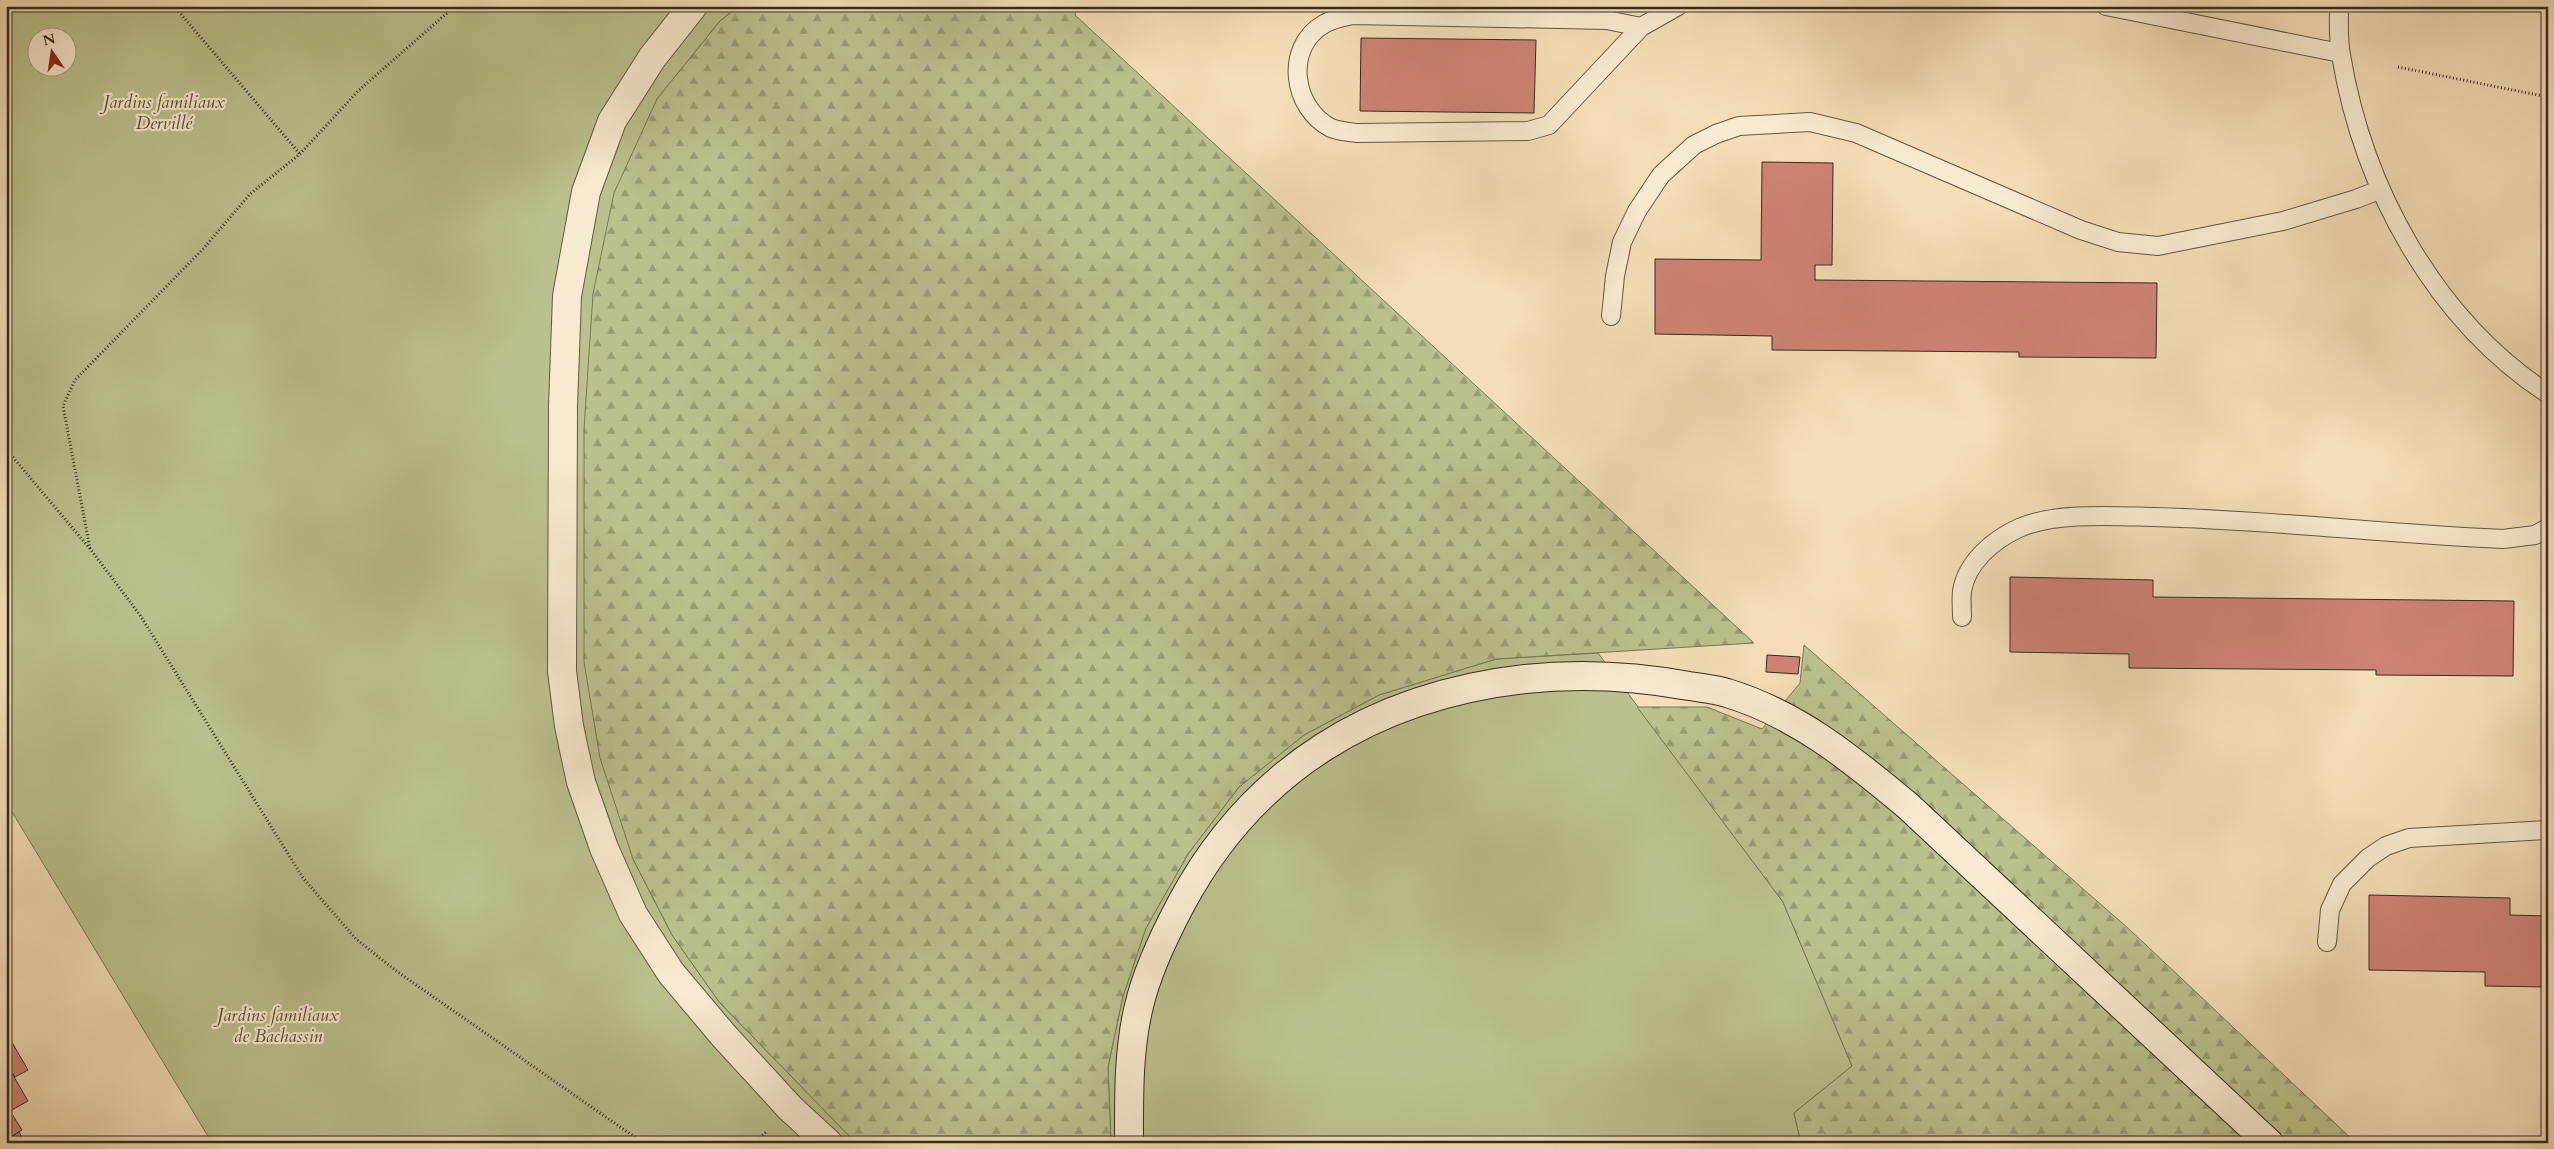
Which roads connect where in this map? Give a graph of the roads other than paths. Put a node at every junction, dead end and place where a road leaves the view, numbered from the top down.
1 (693, 6) edge
2 (1678, 6) edge
3 (2106, 6) edge
4 (2339, 6) edge
5 (1641, 27) junction
6 (2340, 53) junction
7 (2379, 190) junction
8 (1611, 316) dead end
9 (2548, 394) edge
10 (2548, 528) edge
11 (1962, 617) dead end
12 (2548, 830) edge
13 (2327, 942) dead end
14 (828, 1143) edge
15 (1129, 1143) edge
16 (2269, 1143) edge

1 - 14 main road
2 - 5 lane
3 - 6 lane
4 - 6 lane
5 - 5 lane
6 - 7 lane
7 - 8 lane
7 - 9 lane
10 - 11 lane
12 - 13 lane
15 - 16 main road

